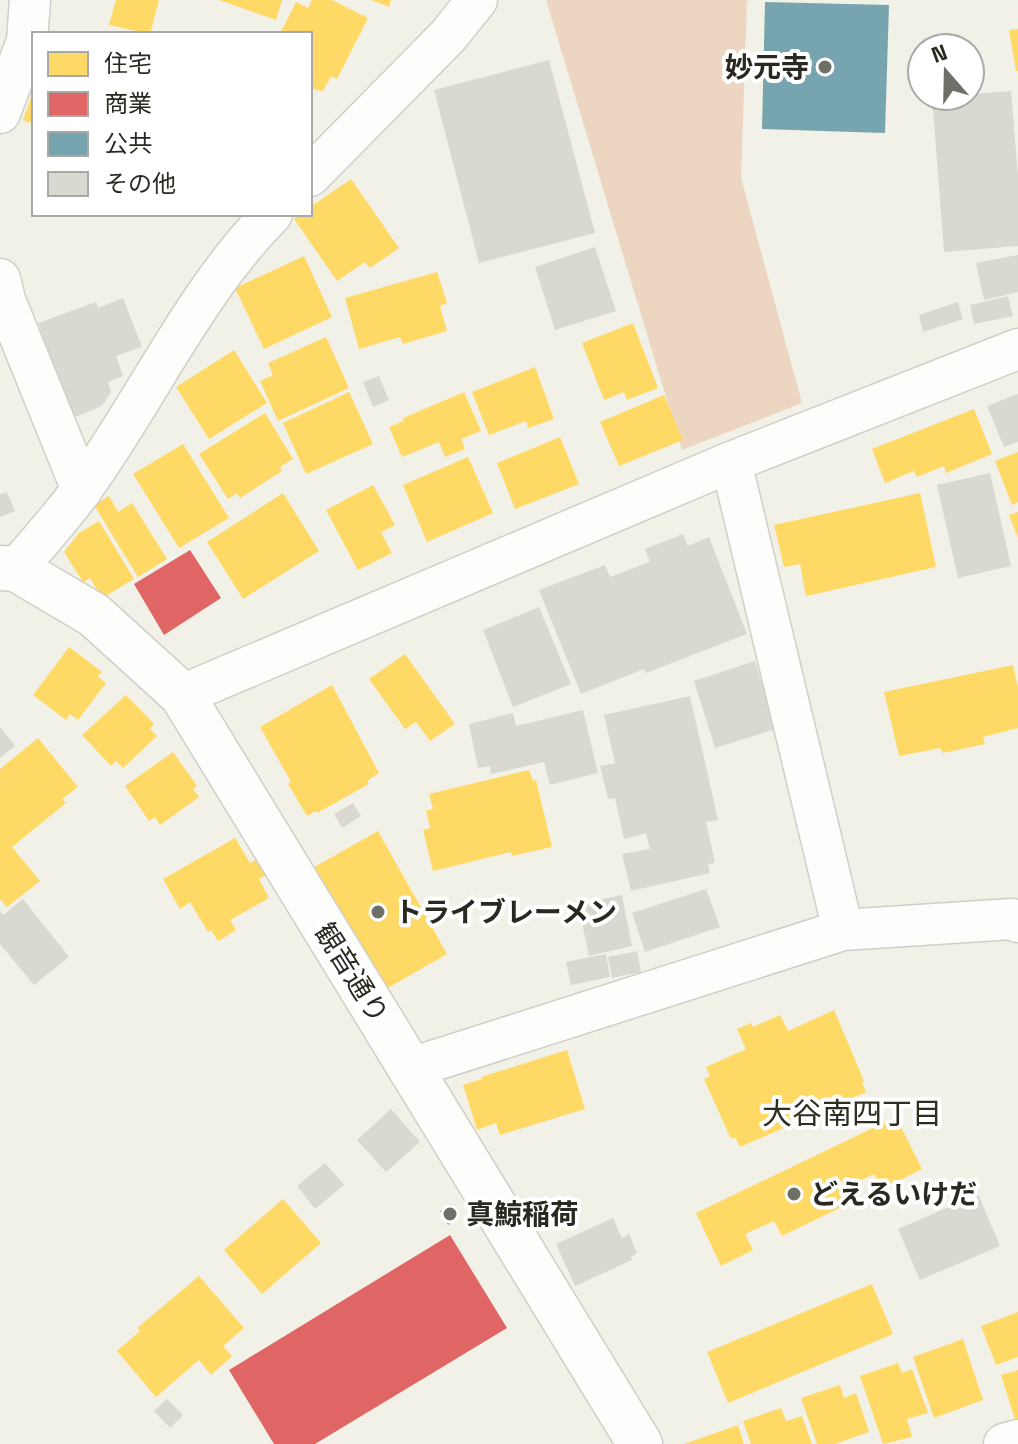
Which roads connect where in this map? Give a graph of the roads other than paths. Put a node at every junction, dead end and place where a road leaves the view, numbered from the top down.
1 (30, 0) edge
2 (477, 0) edge
3 (0, 113) edge
4 (312, 174) edge
5 (270, 216) edge
6 (0, 279) edge
7 (1018, 349) edge
8 (731, 462) junction
9 (82, 490) junction
10 (8, 569) edge
11 (182, 695) junction
12 (1018, 922) edge
13 (843, 930) junction
14 (411, 1068) junction
15 (1018, 1440) edge
16 (640, 1444) edge
17 (1004, 1444) edge

1 - 3 street
2 - 4 street
5 - 9 street
6 - 9 street
7 - 8 street
8 - 11 street
8 - 13 street
9 - 10 street
10 - 11 main road, 観音通り
11 - 14 main road, 観音通り
12 - 13 street
13 - 14 street
14 - 16 main road, 観音通り
15 - 17 street

